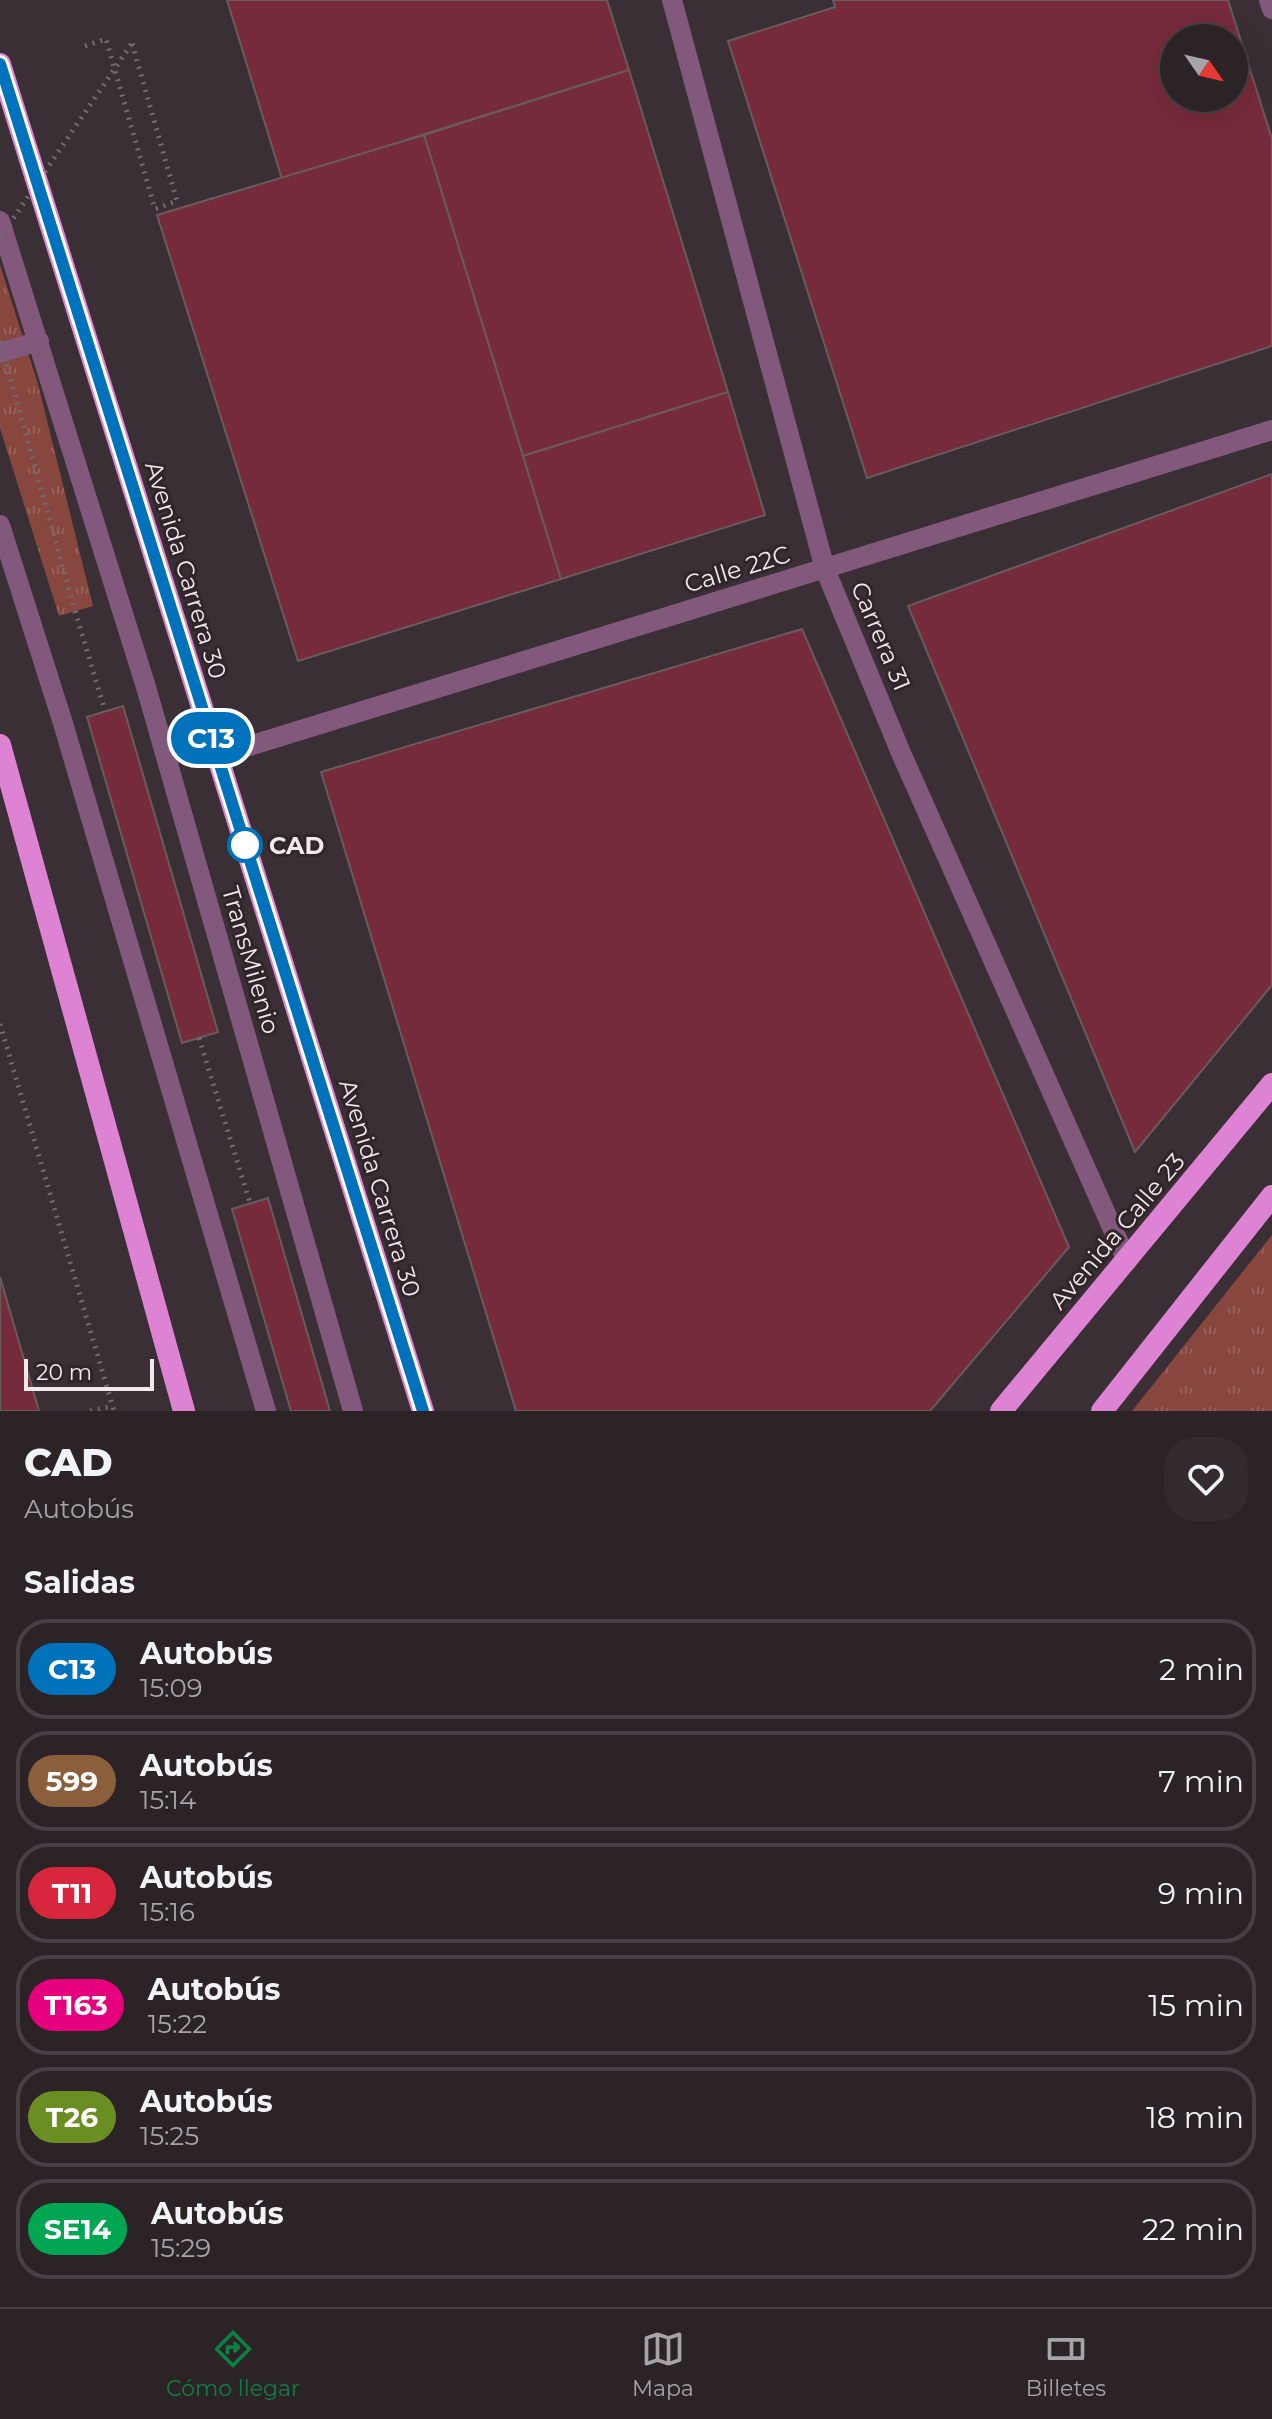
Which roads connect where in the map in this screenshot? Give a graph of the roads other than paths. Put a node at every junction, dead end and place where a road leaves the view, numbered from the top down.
1 (672, 0) edge
2 (1269, 0) edge
3 (1272, 9) edge
4 (0, 64) edge
5 (0, 221) edge
6 (39, 341) junction
7 (0, 353) edge
8 (1272, 430) edge
9 (0, 525) edge
10 (825, 569) junction
11 (0, 745) edge
12 (217, 756) junction
13 (1272, 1084) edge
14 (1272, 1196) edge
15 (1127, 1261) junction
16 (184, 1411) edge
17 (266, 1411) edge
18 (353, 1411) edge
19 (423, 1411) edge
20 (1001, 1411) edge
21 (1102, 1411) edge

1 - 10 street, Carrera 31
2 - 3 street
4 - 12 highway, Avenida Carrera 30
5 - 6 street, TransMilenio
6 - 7 street
6 - 18 street, TransMilenio
8 - 10 street, Calle 22C
9 - 17 street
10 - 12 street, Calle 22C
10 - 15 street, Carrera 31
11 - 16 highway
12 - 19 highway, Avenida Carrera 30
13 - 15 highway, Avenida Calle 23
14 - 21 highway
15 - 20 highway, Avenida Calle 23

